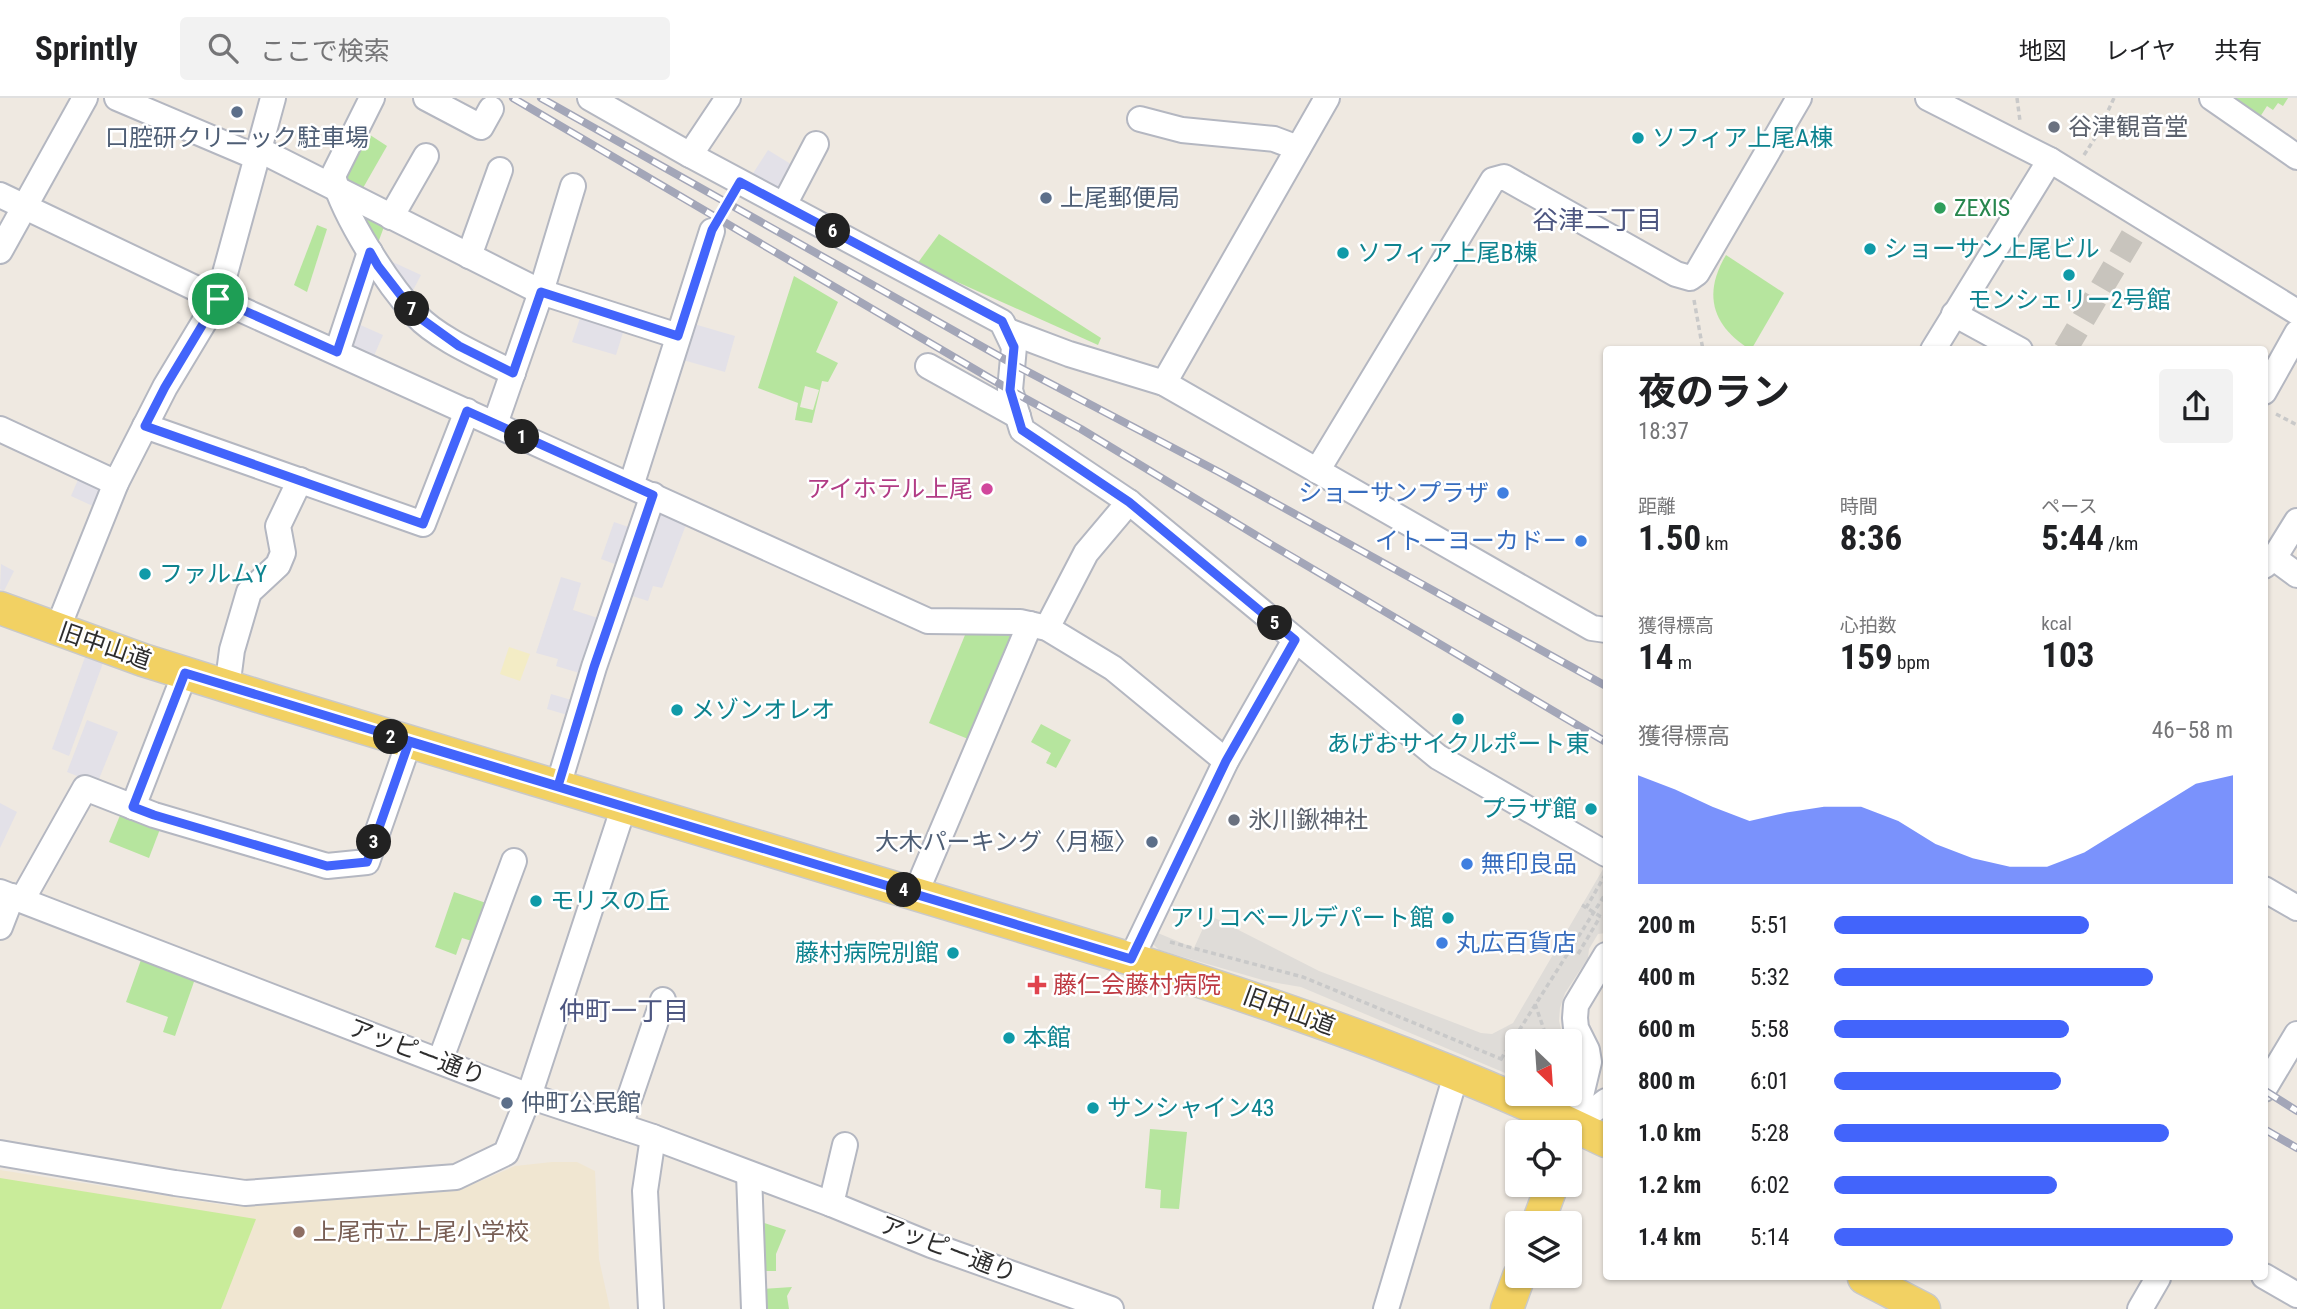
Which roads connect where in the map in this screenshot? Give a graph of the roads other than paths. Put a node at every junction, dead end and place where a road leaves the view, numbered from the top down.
1 (85, 98) edge
2 (117, 98) edge
3 (273, 98) edge
4 (372, 98) edge
5 (426, 98) edge
6 (590, 98) edge
7 (728, 98) edge
8 (1327, 98) edge
9 (1799, 98) edge
10 (1927, 98) edge
11 (2213, 98) edge
12 (491, 109) dead end
13 (1140, 119) dead end
14 (816, 144) dead end
15 (1298, 148) junction
16 (257, 153) junction
17 (690, 155) junction
18 (426, 156) dead end
19 (2297, 158) edge
20 (2050, 160) junction
21 (500, 170) dead end
22 (573, 186) dead end
23 (337, 190) junction
24 (0, 195) edge
25 (784, 205) junction
26 (24, 207) junction
27 (391, 217) junction
28 (712, 230) dead end
29 (0, 251) edge
30 (370, 252) junction
31 (469, 256) junction
32 (541, 292) junction
33 (218, 299) junction
34 (2297, 313) edge
35 (1954, 314) junction
36 (1008, 331) junction
37 (2297, 333) edge
38 (678, 336) junction
39 (1935, 346) edge
40 (2013, 346) edge
41 (337, 352) junction
42 (928, 366) dead end
43 (513, 373) junction
44 (1164, 383) junction
45 (2270, 403) edge
46 (467, 411) junction
47 (1018, 416) junction
48 (495, 424) junction
49 (145, 426) junction
50 (0, 429) edge
51 (1317, 471) junction
52 (300, 480) junction
53 (116, 483) junction
54 (642, 490) junction
55 (1129, 502) junction
56 (2297, 521) edge
57 (2269, 562) edge
58 (2297, 575) edge
59 (0, 608) edge
60 (1038, 626) junction
61 (57, 630) junction
62 (1603, 630) edge
63 (1295, 640) junction
64 (185, 673) junction
65 (229, 673) dead end
66 (409, 742) junction
67 (1226, 761) junction
68 (558, 786) junction
69 (624, 806) junction
70 (133, 807) junction
71 (1603, 852) edge
72 (514, 861) dead end
73 (923, 876) dead end
74 (2268, 892) edge
75 (11, 896) edge
76 (2297, 908) edge
77 (0, 927) edge
78 (1131, 959) junction
79 (1603, 960) edge
80 (663, 1000) dead end
81 (2297, 1034) edge
82 (440, 1061) junction
83 (1456, 1075) junction
84 (2268, 1082) edge
85 (529, 1096) junction
86 (1603, 1104) edge
87 (1549, 1120) edge
88 (1575, 1120) edge
89 (1582, 1122) edge
90 (620, 1126) junction
91 (1582, 1134) edge
92 (653, 1137) junction
93 (1603, 1140) edge
94 (845, 1145) dead end
95 (0, 1153) edge
96 (749, 1174) junction
97 (831, 1204) junction
98 (2268, 1278) edge
99 (1868, 1280) edge
100 (2157, 1280) edge
101 (1515, 1288) edge
102 (2297, 1295) edge
103 (1108, 1308) edge
104 (651, 1309) edge
105 (754, 1309) edge
106 (1386, 1309) edge
107 (1507, 1309) edge
108 (1924, 1309) edge
109 (2140, 1309) edge

1 - 26 street
2 - 16 street
3 - 16 street
4 - 23 street
5 - 12 street
6 - 17 street
7 - 17 street
8 - 15 street
9 - 51 street
10 - 20 street
11 - 19 street
13 - 15 street
14 - 25 street
15 - 44 street
16 - 23 street
16 - 33 street
17 - 25 street
18 - 27 street
20 - 34 street
20 - 35 street
21 - 31 street
22 - 32 street
23 - 27 street
23 - 30 street
24 - 26 street
25 - 36 street
26 - 29 street
26 - 33 street
27 - 31 street
28 - 38 street
30 - 41 street
30 - 43 street
31 - 32 street
32 - 38 street
32 - 43 street
33 - 41 street
33 - 49 street
35 - 39 street
35 - 40 street
36 - 44 street
36 - 47 street
37 - 45 street
38 - 54 street
41 - 46 street
42 - 47 street
43 - 48 street
44 - 51 street
46 - 48 street
46 - 52 street
47 - 55 street
48 - 54 street
49 - 52 street
49 - 53 street
50 - 53 street
51 - 62 street
52 - 65 street
53 - 61 street
54 - 60 street
54 - 68 street
55 - 60 street
55 - 63 street
56 - 57 street
57 - 58 street
59 - 61 main road, 旧中山道
60 - 67 street
60 - 73 street
61 - 64 main road, 旧中山道
63 - 67 street
63 - 71 street
64 - 66 main road, 旧中山道
64 - 70 street
66 - 68 main road, 旧中山道
66 - 70 street
67 - 78 street
68 - 69 main road, 旧中山道
69 - 78 main road, 旧中山道
69 - 85 street
70 - 75 street
72 - 82 street
74 - 76 street
75 - 77 street
75 - 82 street, アッピー通り
78 - 83 main road, 旧中山道
79 - 88 street
80 - 90 street
81 - 84 street
82 - 85 street, アッピー通り
83 - 87 main road, 旧中山道
83 - 106 street
85 - 90 street, アッピー通り
85 - 95 street
86 - 89 street
90 - 92 street, アッピー通り
91 - 93 main road, 旧中山道
92 - 96 street, アッピー通り
92 - 104 street
94 - 97 street
96 - 97 street, アッピー通り
96 - 105 street
97 - 103 street, アッピー通り
98 - 102 street
99 - 108 main road
100 - 109 street
101 - 107 main road

